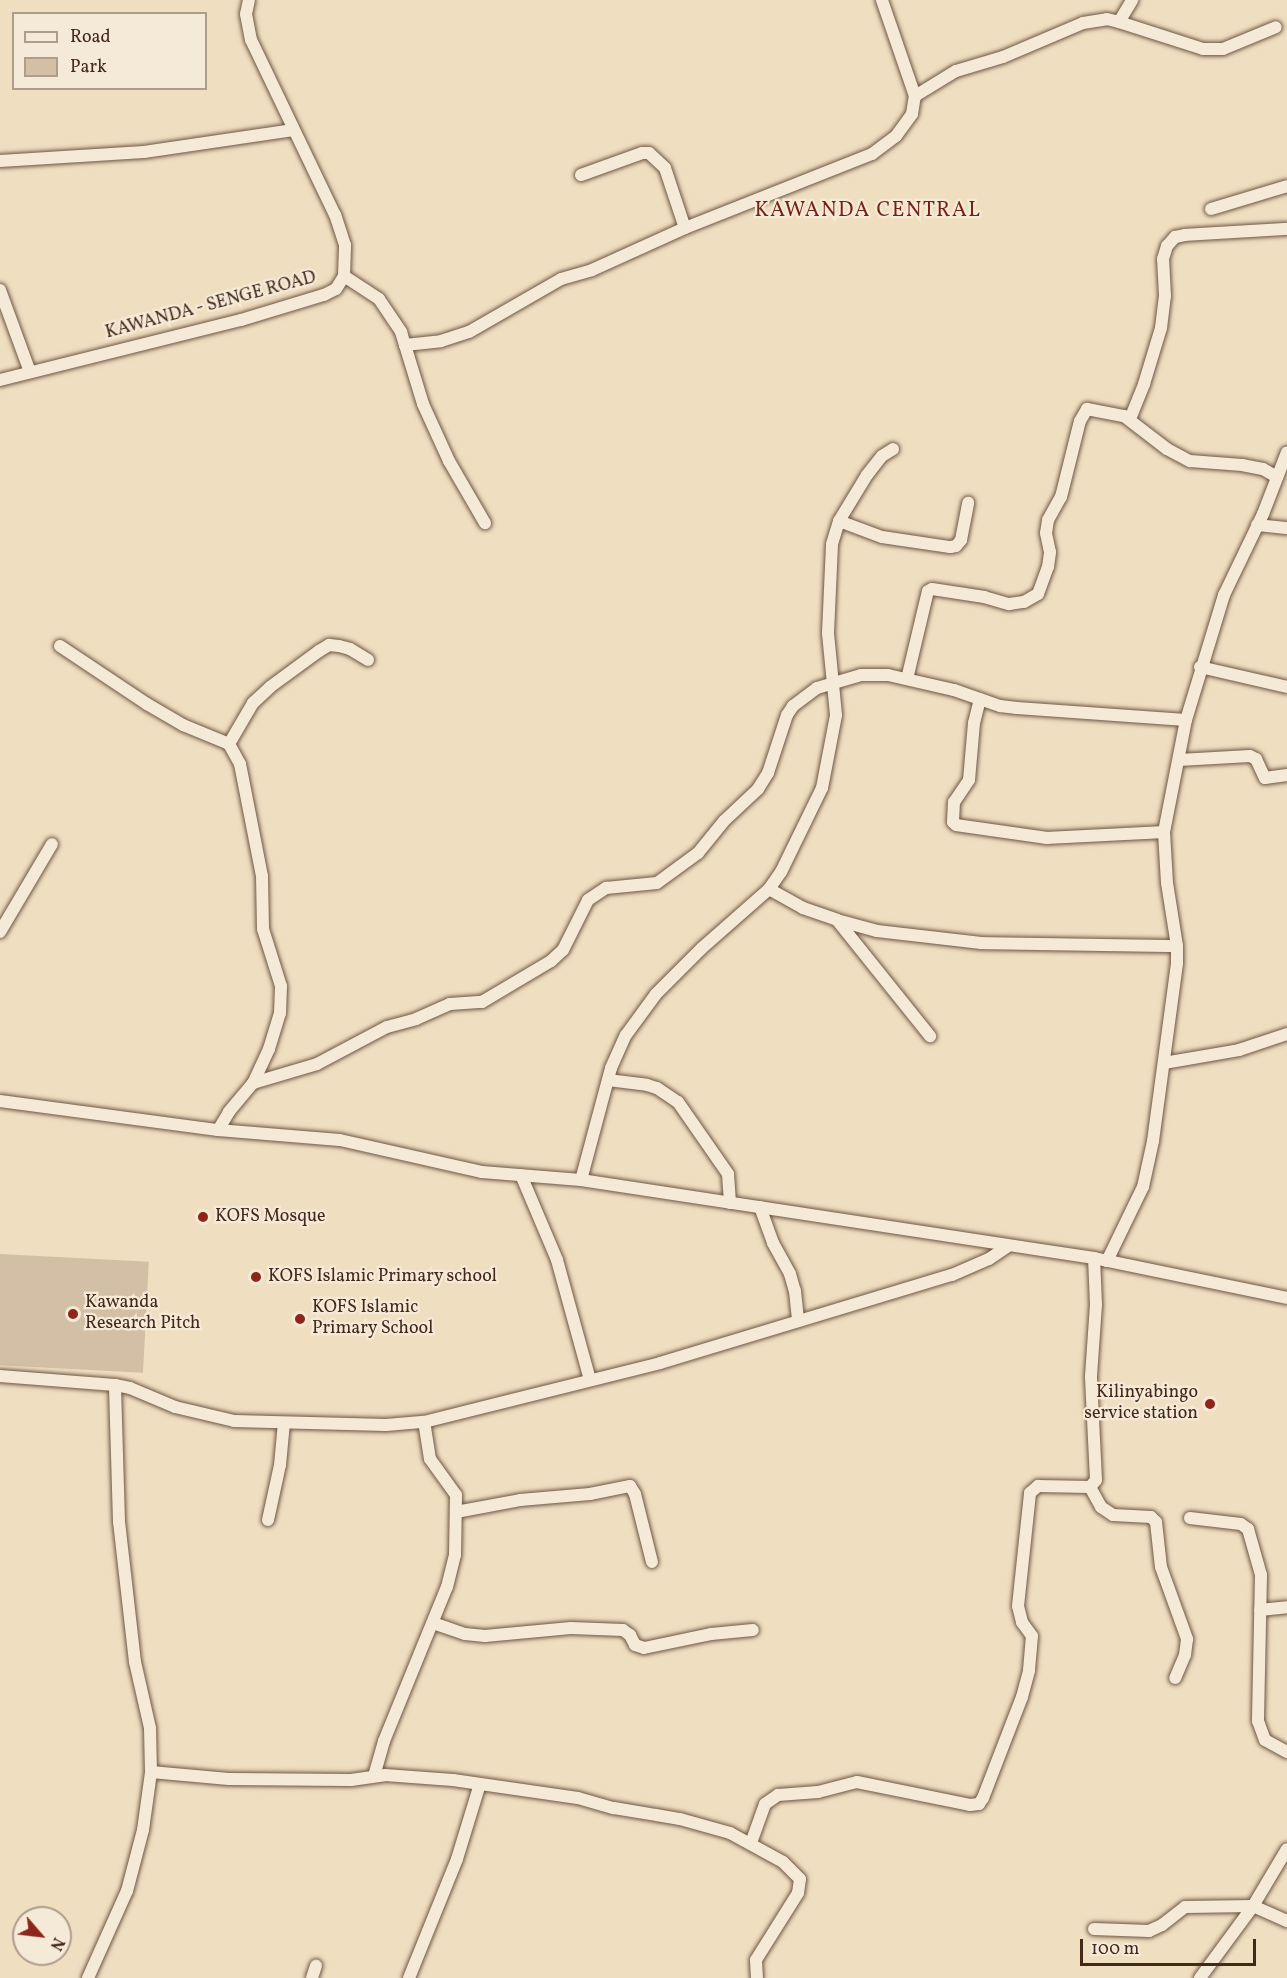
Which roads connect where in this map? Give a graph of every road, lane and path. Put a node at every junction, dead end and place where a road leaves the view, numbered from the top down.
1 (249, 0) edge
2 (882, 0) edge
3 (1132, 0) edge
4 (1119, 21) junction
5 (1276, 27) dead end
6 (915, 96) junction
7 (293, 130) junction
8 (0, 161) edge
9 (580, 175) dead end
10 (1287, 186) edge
11 (1211, 209) dead end
12 (686, 228) junction
13 (1287, 229) edge
14 (344, 276) junction
15 (0, 290) edge
16 (405, 345) junction
17 (30, 372) junction
18 (0, 380) edge
19 (1130, 419) junction
20 (893, 449) dead end
21 (1287, 452) edge
22 (1277, 477) junction
23 (968, 503) dead end
24 (839, 521) junction
25 (485, 524) dead end
26 (1257, 525) junction
27 (1287, 528) edge
28 (60, 646) dead end
29 (368, 660) dead end
30 (1200, 667) junction
31 (907, 680) junction
32 (834, 683) junction
33 (1287, 687) edge
34 (980, 699) junction
35 (1186, 720) junction
36 (228, 744) junction
37 (1179, 759) junction
38 (1287, 775) edge
39 (1164, 832) junction
40 (52, 844) dead end
41 (769, 889) junction
42 (837, 920) junction
43 (0, 933) edge
44 (1177, 946) junction
45 (1287, 1035) edge
46 (930, 1036) dead end
47 (1164, 1063) junction
48 (608, 1080) junction
49 (253, 1083) junction
50 (0, 1101) edge
51 (218, 1130) junction
52 (521, 1175) junction
53 (581, 1180) junction
54 (730, 1203) junction
55 (760, 1207) junction
56 (1008, 1246) junction
57 (1100, 1260) junction
58 (1287, 1298) edge
59 (798, 1320) junction
60 (0, 1376) edge
61 (590, 1380) junction
62 (115, 1384) junction
63 (424, 1422) junction
64 (284, 1423) junction
65 (1090, 1487) junction
66 (456, 1512) junction
67 (1190, 1518) dead end
68 (268, 1521) dead end
69 (652, 1562) dead end
70 (1287, 1607) edge
71 (1260, 1610) junction
72 (433, 1623) junction
73 (753, 1630) dead end
74 (1175, 1678) dead end
75 (1287, 1752) edge
76 (152, 1772) junction
77 (374, 1776) junction
78 (480, 1784) junction
79 (751, 1843) junction
80 (1287, 1849) edge
81 (1253, 1906) junction
82 (1287, 1921) edge
83 (1094, 1929) dead end
84 (88, 1978) edge
85 (409, 1978) edge
86 (757, 1978) edge
87 (1200, 1978) edge

1 - 7 street
2 - 6 street
3 - 4 street
4 - 5 street
4 - 6 street
6 - 12 street
7 - 8 street
7 - 14 street
9 - 12 street
10 - 11 street
12 - 16 street
13 - 19 street
14 - 16 street
14 - 17 street, KAWANDA - SENGE ROAD
15 - 17 street
16 - 25 street
17 - 18 street, KAWANDA - SENGE ROAD
19 - 22 street
19 - 31 street
20 - 24 street
21 - 22 street
22 - 26 street
23 - 24 street
24 - 32 street
26 - 27 street
26 - 30 street
28 - 36 street
29 - 36 street
30 - 33 street
30 - 35 street
31 - 32 street
31 - 34 street
32 - 41 street
32 - 49 street
34 - 35 street
34 - 39 street
35 - 37 street
36 - 49 street
37 - 38 street
37 - 39 street
39 - 44 street
40 - 43 street
41 - 42 street
41 - 48 street
42 - 44 street
42 - 46 street
44 - 47 street
45 - 47 street
47 - 57 street
48 - 53 street
48 - 54 street
49 - 51 street
50 - 51 street
51 - 52 street
52 - 53 street
52 - 61 street
53 - 54 street
54 - 55 street
55 - 56 street
55 - 59 street
56 - 57 street
56 - 59 street
57 - 58 street
57 - 65 street
59 - 61 street
60 - 62 street
61 - 63 street
62 - 64 street
62 - 76 street
63 - 64 street
63 - 66 street
64 - 68 street
65 - 74 street
65 - 79 street
66 - 69 street
66 - 72 street
67 - 71 street
70 - 71 street
71 - 75 street
72 - 73 street
72 - 77 street
76 - 77 street
76 - 84 street
77 - 78 street
78 - 79 street
78 - 85 street
79 - 86 street
80 - 81 street
81 - 82 street
81 - 83 street
81 - 87 street

